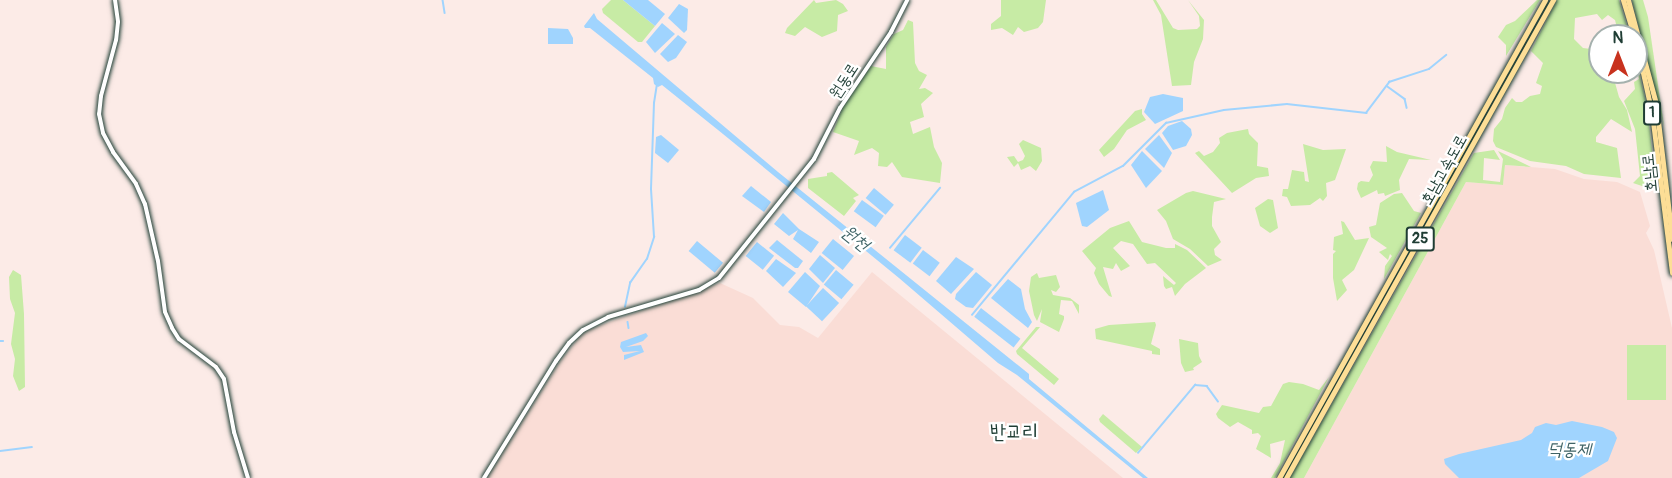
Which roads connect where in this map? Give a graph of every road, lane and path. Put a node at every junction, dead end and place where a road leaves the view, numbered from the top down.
1 (115, 0) edge
2 (907, 0) edge
3 (1545, 0) edge
4 (1553, 0) edge
5 (1623, 0) edge
6 (1628, 0) edge
7 (1630, 24) edge
8 (1645, 84) edge
9 (1663, 186) junction
10 (1665, 201) junction
11 (1672, 239) edge
12 (1672, 273) edge
13 (248, 478) edge
14 (484, 478) edge
15 (1279, 478) edge
16 (1286, 478) edge

1 - 13 street
2 - 14 street, 원동로
3 - 15 highway, 호남고속도로 / 25
4 - 16 highway, 호남고속도로 / 25
5 - 7 highway
6 - 9 highway, 호남로 / 1
8 - 9 highway, 호남로 / 1
9 - 10 highway, 호남로 / 1
10 - 11 highway, 호남로 / 1
10 - 12 highway, 호남로 / 1

